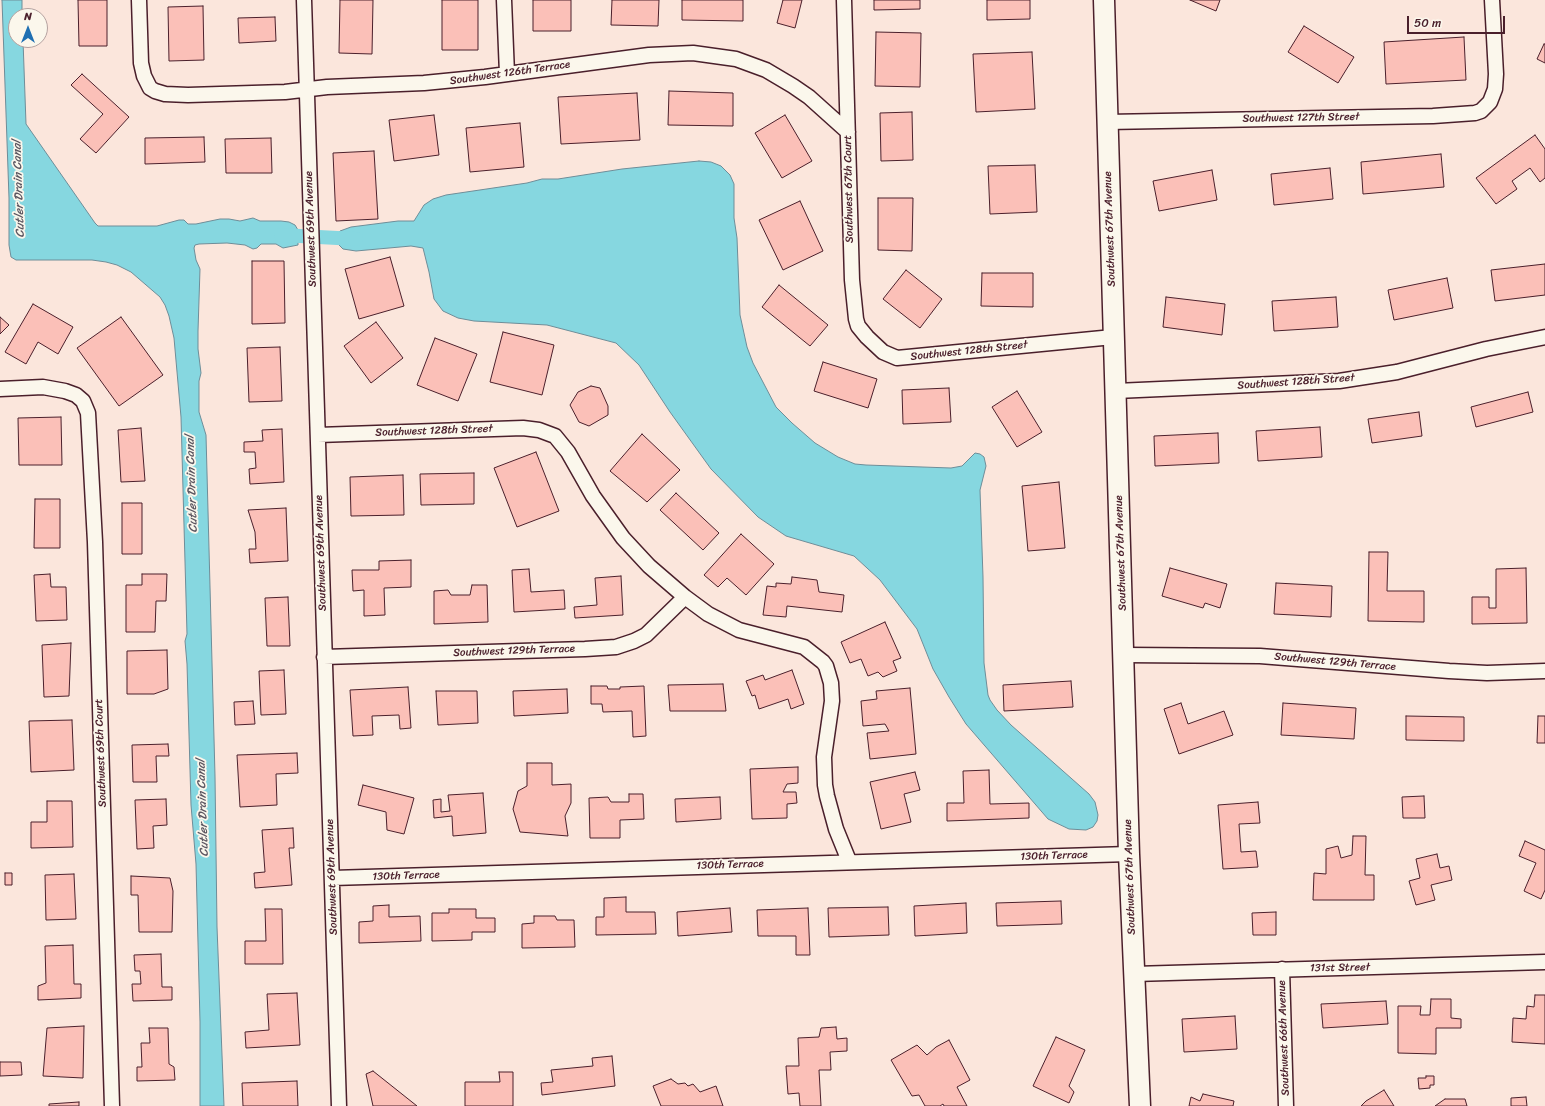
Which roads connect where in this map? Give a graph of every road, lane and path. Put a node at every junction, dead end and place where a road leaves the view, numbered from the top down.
1 (139, 0) edge
2 (304, 0) edge
3 (504, 0) edge
4 (844, 0) edge
5 (1104, 0) edge
6 (1492, 0) edge
7 (507, 74) junction
8 (307, 90) junction
9 (1107, 122) junction
10 (848, 132) junction
11 (1545, 337) edge
12 (1113, 338) junction
13 (897, 358) joint
14 (0, 389) edge
15 (1116, 391) junction
16 (318, 435) junction
17 (685, 597) junction
18 (1124, 655) junction
19 (324, 657) junction
20 (1545, 671) edge
21 (1129, 854) junction
22 (849, 862) junction
23 (332, 878) junction
24 (1545, 962) edge
25 (1282, 969) junction
26 (1134, 974) junction
27 (112, 1106) edge
28 (339, 1106) edge
29 (1140, 1106) edge
30 (1286, 1106) edge

1 - 8 street, Southwest 126th Terrace
2 - 8 street, Southwest 69th Avenue
3 - 7 street
4 - 10 street, Southwest 67th Court
5 - 9 main road, Southwest 67th Avenue
6 - 9 street, Southwest 127th Street
7 - 8 street, Southwest 126th Terrace
7 - 10 street, Southwest 126th Terrace
8 - 16 street, Southwest 69th Avenue
9 - 12 main road, Southwest 67th Avenue
10 - 13 street, Southwest 67th Court
11 - 15 street, Southwest 128th Street
12 - 13 street, Southwest 128th Street
12 - 15 main road, Southwest 67th Avenue
14 - 27 street, Southwest 69th Court
15 - 18 main road, Southwest 67th Avenue
16 - 17 street, Southwest 128th Street
16 - 19 street, Southwest 69th Avenue
17 - 19 street, Southwest 129th Terrace
17 - 22 street
18 - 20 street, Southwest 129th Terrace
18 - 21 main road, Southwest 67th Avenue
19 - 23 street, Southwest 69th Avenue
21 - 22 street, 130th Terrace
21 - 26 main road, Southwest 67th Avenue
22 - 23 street, 130th Terrace
23 - 28 street, Southwest 69th Avenue
24 - 25 street, 131st Street
25 - 26 street, 131st Street
25 - 30 street, Southwest 66th Avenue
26 - 29 main road, Southwest 67th Avenue

